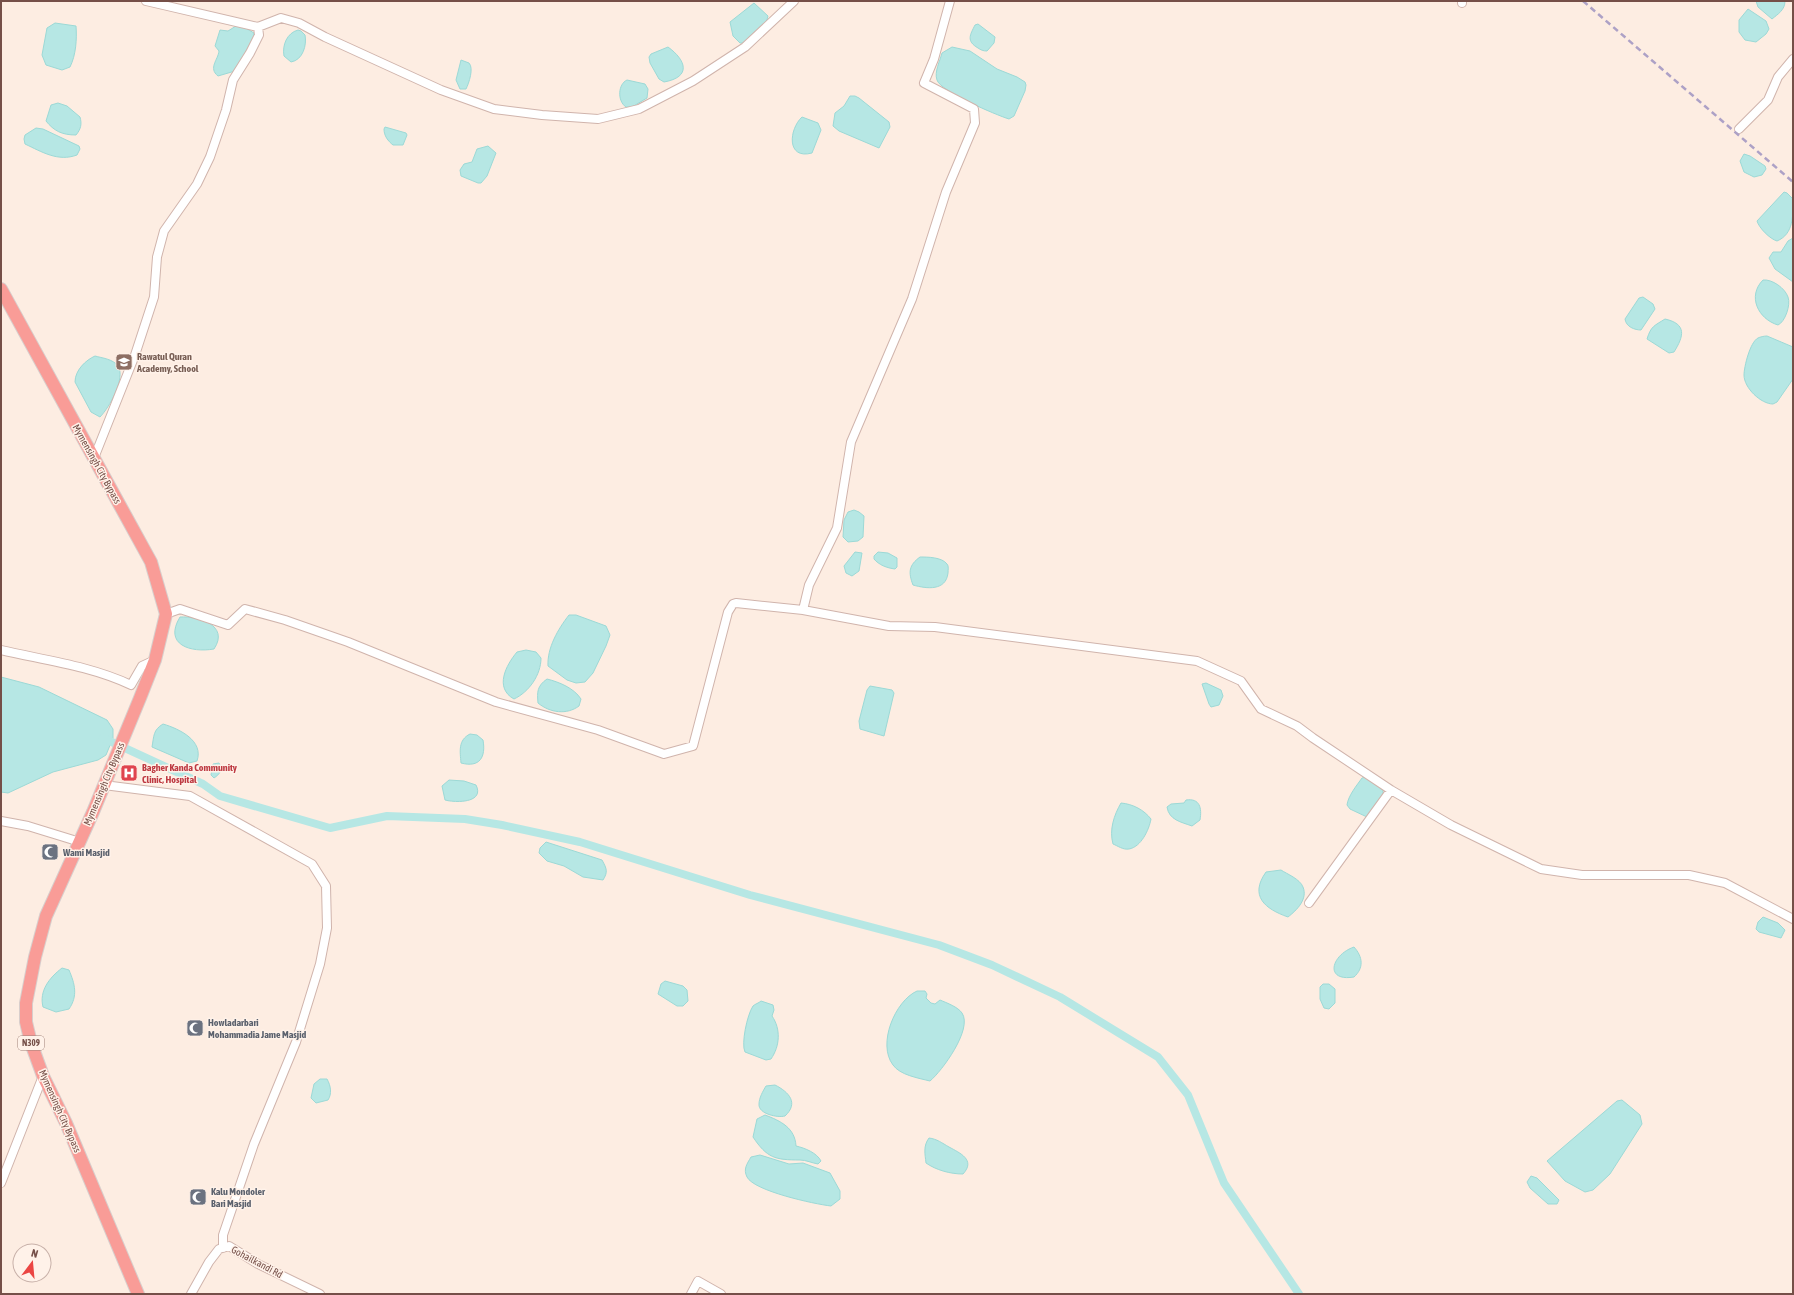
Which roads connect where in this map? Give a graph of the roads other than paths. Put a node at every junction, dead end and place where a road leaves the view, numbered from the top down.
1 (146, 1) edge
2 (794, 1) edge
3 (950, 1) edge
4 (258, 27) junction
5 (1793, 58) edge
6 (1739, 129) dead end
7 (1, 290) edge
8 (94, 458) junction
9 (803, 610) junction
10 (166, 614) junction
11 (1, 650) edge
12 (155, 660) junction
13 (104, 786) junction
14 (1391, 790) junction
15 (1, 821) edge
16 (80, 842) junction
17 (1309, 903) dead end
18 (1793, 919) edge
19 (43, 1076) junction
20 (1, 1183) edge
21 (223, 1248) junction
22 (138, 1294) edge
23 (191, 1294) edge
24 (320, 1294) edge
25 (691, 1294) edge
26 (721, 1294) edge

1 - 4 street
2 - 4 street
3 - 9 street
4 - 8 street
5 - 6 street
7 - 8 highway, Mymensingh City Bypass
8 - 10 highway, Mymensingh City Bypass
9 - 10 street
9 - 14 street
10 - 12 highway, Mymensingh City Bypass
11 - 12 street
12 - 13 highway, Mymensingh City Bypass
13 - 16 highway, Mymensingh City Bypass / N309
13 - 21 street
14 - 17 street
14 - 18 street
15 - 16 street
16 - 19 highway, Mymensingh City Bypass / N309
19 - 20 street
19 - 22 highway, Mymensingh City Bypass / N309
21 - 23 street, Gohailkandi Rd
21 - 24 street, Gohailkandi Rd
25 - 26 street

